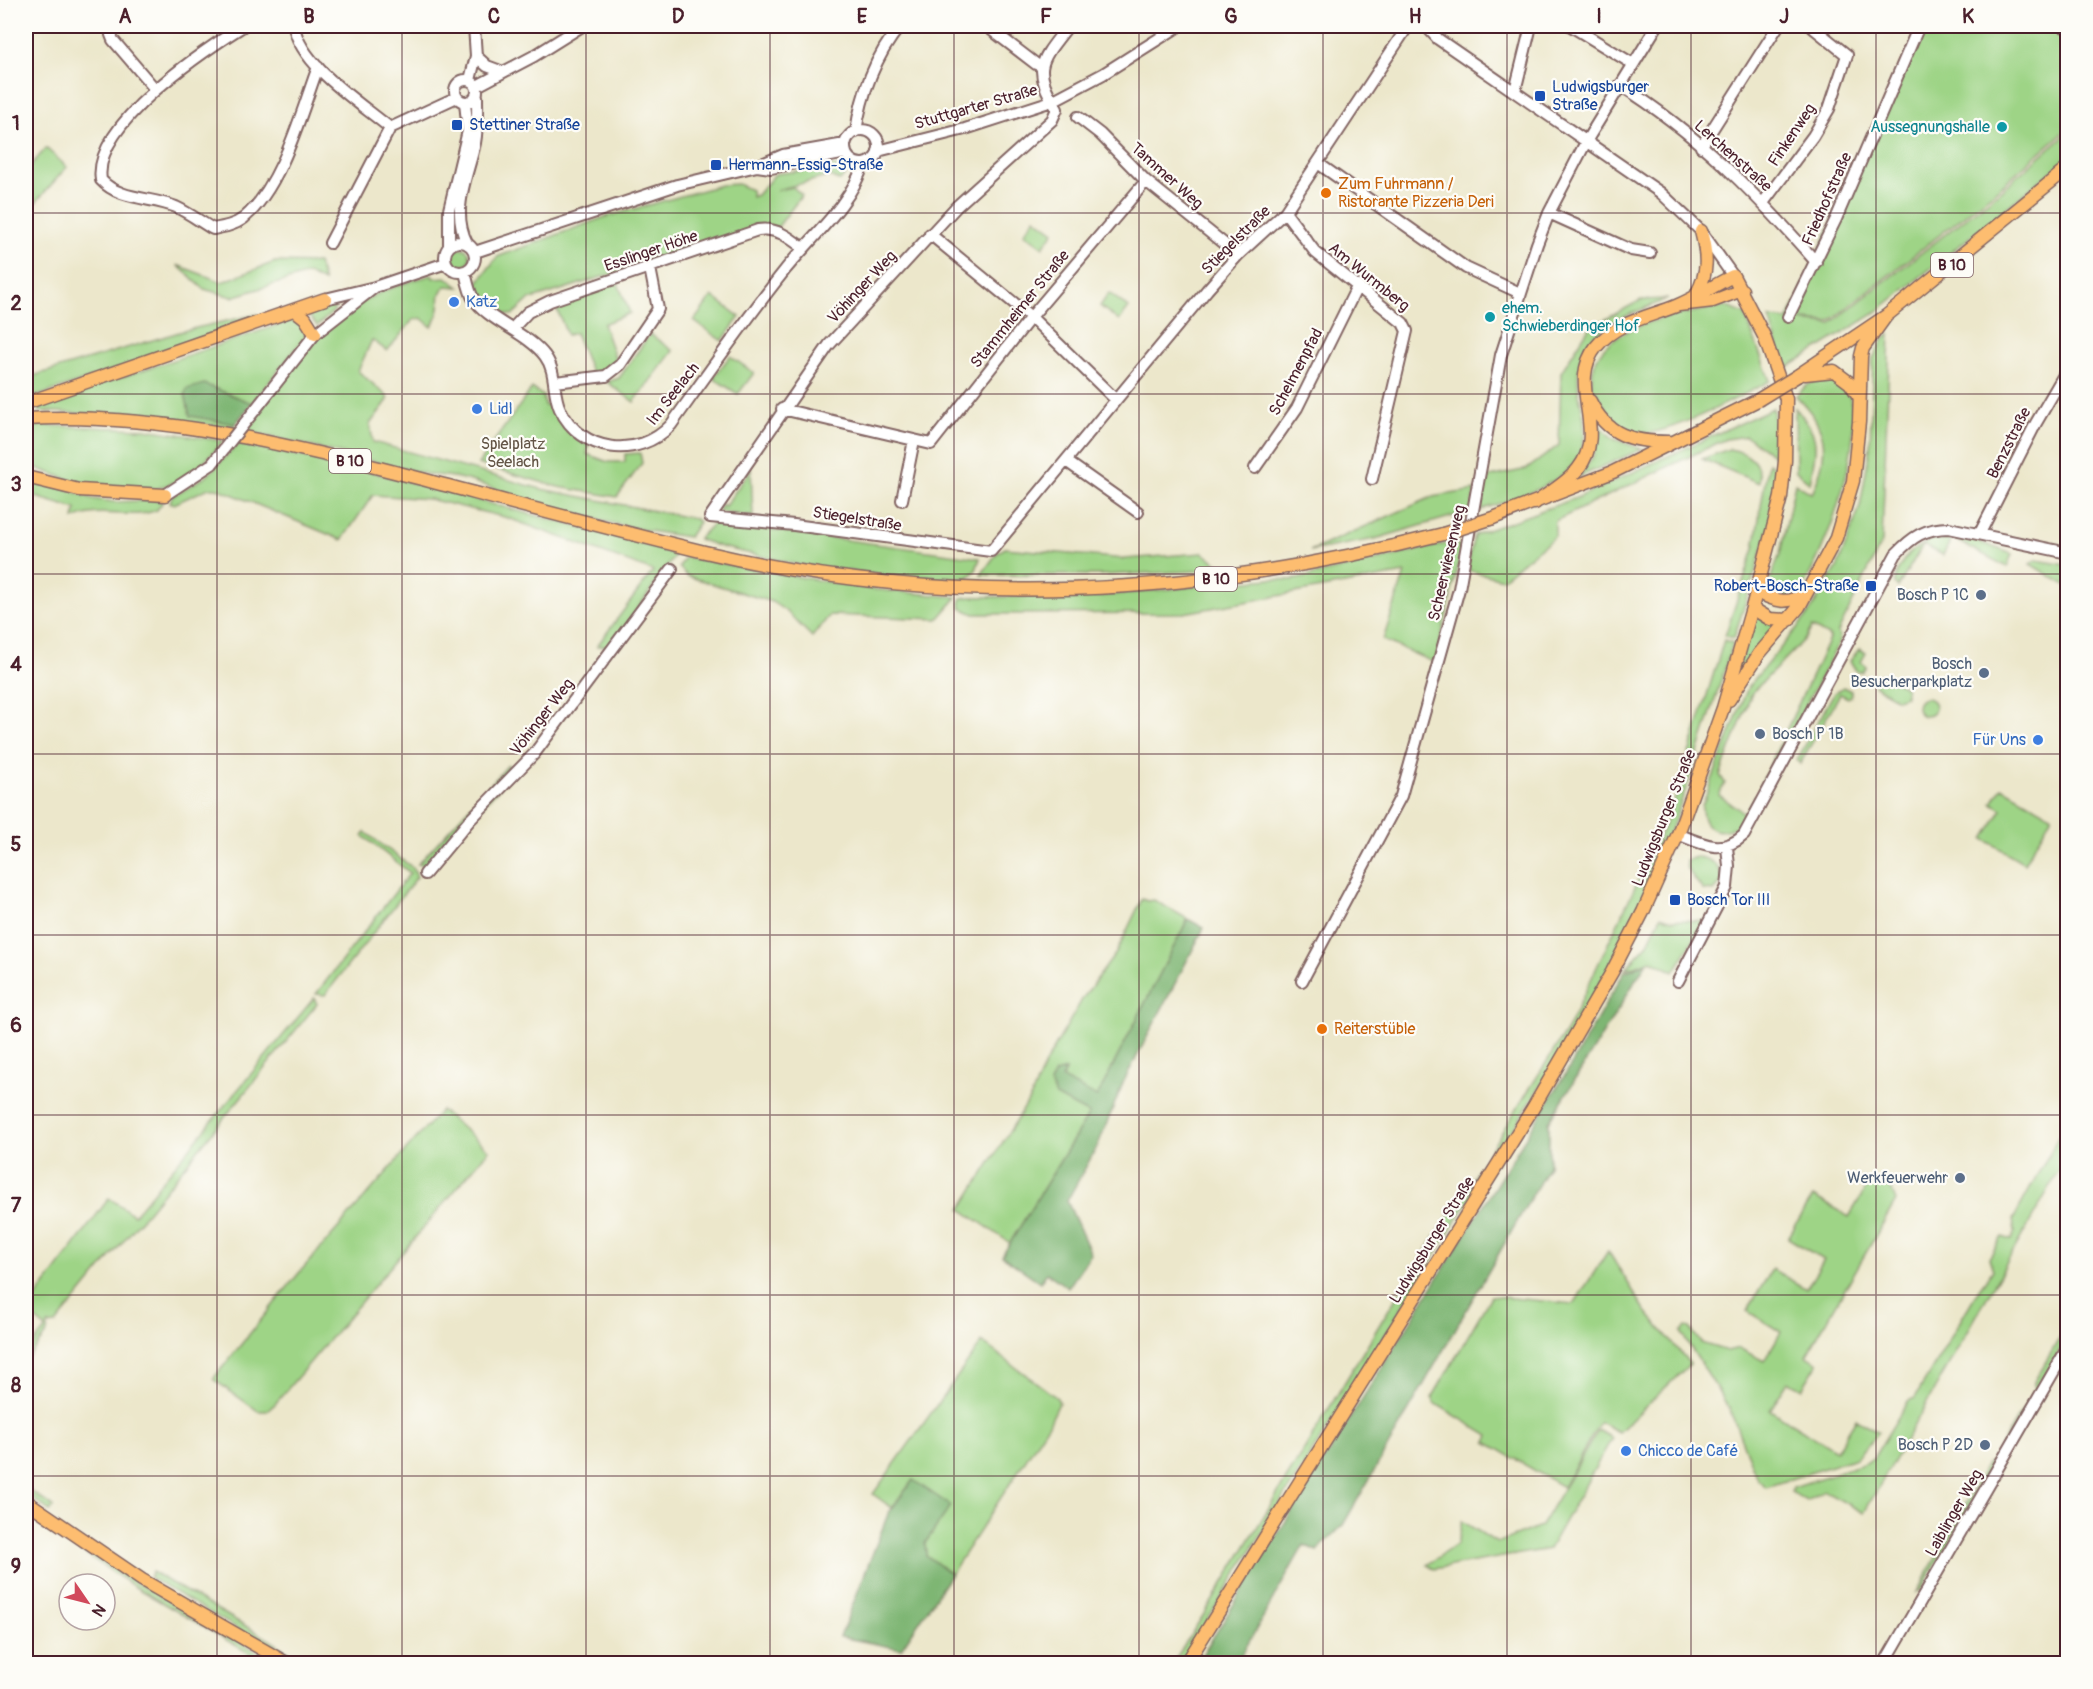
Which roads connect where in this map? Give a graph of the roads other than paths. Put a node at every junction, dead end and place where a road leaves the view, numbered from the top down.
1 (118, 26) edge
2 (243, 26) edge
3 (294, 26) edge
4 (474, 26) edge
5 (582, 26) edge
6 (900, 26) edge
7 (1068, 26) edge
8 (1179, 26) edge
9 (1408, 26) edge
10 (1426, 26) edge
11 (1531, 26) edge
12 (1571, 26) edge
13 (1657, 26) edge
14 (1778, 26) edge
15 (1812, 26) edge
16 (1919, 26) edge
17 (2062, 26) edge
18 (988, 28) dead end
19 (2067, 28) edge
20 (476, 56) junction
21 (1634, 64) junction
22 (1042, 66) junction
23 (318, 67) junction
24 (503, 72) junction
25 (1620, 85) junction
26 (154, 88) junction
27 (474, 88) junction
28 (1515, 91) junction
29 (461, 100) junction
30 (1052, 101) junction
31 (1078, 117) dead end
32 (390, 128) junction
33 (861, 131) junction
34 (1587, 140) junction
35 (878, 146) junction
36 (1701, 147) junction
37 (845, 148) junction
38 (863, 164) junction
39 (1319, 164) junction
40 (2067, 168) edge
41 (1146, 181) junction
42 (1763, 203) junction
43 (1285, 212) junction
44 (1549, 213) junction
45 (1701, 231) junction
46 (930, 234) junction
47 (330, 243) dead end
48 (449, 247) junction
49 (471, 247) junction
50 (803, 248) junction
51 (1650, 253) dead end
52 (1238, 255) junction
53 (446, 262) junction
54 (1816, 262) junction
55 (650, 268) junction
56 (465, 272) junction
57 (1733, 276) junction
58 (375, 287) junction
59 (1357, 287) junction
60 (1742, 290) junction
61 (1520, 293) junction
62 (1697, 293) junction
63 (325, 299) joint
64 (1678, 305) junction
65 (296, 311) junction
66 (1886, 316) junction
67 (1031, 317) junction
68 (1788, 318) dead end
69 (512, 329) junction
70 (315, 334) junction
71 (2067, 368) edge
72 (1797, 376) junction
73 (555, 382) junction
74 (1585, 391) junction
75 (1858, 395) junction
76 (1115, 399) junction
77 (26, 403) edge
78 (782, 409) junction
79 (26, 419) edge
80 (914, 440) junction
81 (1674, 442) junction
82 (1066, 461) junction
83 (1255, 468) dead end
84 (26, 477) edge
85 (1372, 480) dead end
86 (165, 495) joint
87 (902, 500) dead end
88 (1535, 503) junction
89 (1138, 512) dead end
90 (710, 517) joint
91 (1980, 533) junction
92 (2067, 553) edge
93 (672, 569) dead end
94 (1757, 592) junction
95 (1806, 593) junction
96 (1752, 608) junction
97 (1789, 620) junction
98 (1723, 708) junction
99 (1678, 834) junction
100 (1727, 848) junction
101 (425, 874) dead end
102 (1302, 981) dead end
103 (1678, 981) dead end
104 (2067, 1347) edge
105 (26, 1501) edge
106 (288, 1664) edge
107 (1186, 1664) edge
108 (1884, 1664) edge

1 - 26 street
2 - 26 street
3 - 23 street
4 - 20 street
5 - 24 street
6 - 33 street
7 - 22 street
8 - 30 street, Stuttgarter Straße
9 - 39 street, Stiegelstraße
10 - 28 street, Ludwigsburger Straße
11 - 28 street
12 - 21 street
13 - 21 street, Scheerwiesenweg
14 - 36 street
15 - 42 street, Finkenweg
16 - 54 street, Friedhofstraße
17 - 19 street
18 - 22 street
20 - 24 street
20 - 27 street
21 - 25 street, Scheerwiesenweg
22 - 30 street
23 - 26 street
23 - 32 street
24 - 27 street
25 - 34 street, Scheerwiesenweg
25 - 36 street, Lerchenstraße
27 - 29 street
27 - 29 street
27 - 49 street
28 - 34 street, Ludwigsburger Straße
29 - 32 street
29 - 48 street
30 - 35 street, Stuttgarter Straße
30 - 46 street, Vöhinger Weg
31 - 41 street, Tammer Weg
32 - 47 street
33 - 35 street
33 - 37 street
34 - 44 street, Scheerwiesenweg
34 - 45 street, Ludwigsburger Straße
35 - 38 street, Stuttgarter Straße
36 - 42 street, Lerchenstraße
37 - 38 street
37 - 49 street
38 - 50 street, Im Seelach
39 - 43 street, Stiegelstraße
39 - 61 street
40 - 66 main road, B 10
41 - 52 street, Tammer Weg
41 - 67 street, Stammheimer Straße
42 - 54 street, Lerchenstraße
43 - 52 street, Stiegelstraße
43 - 59 street, Am Wurmberg
44 - 51 street
44 - 61 street, Scheerwiesenweg
45 - 57 street, Ludwigsburger Straße
45 - 62 main road
46 - 67 street
46 - 78 street, Vöhinger Weg
48 - 49 street
48 - 53 street
49 - 56 street
50 - 55 street, Esslinger Höhe
50 - 73 street, Im Seelach
52 - 76 street, Stiegelstraße
53 - 56 street
53 - 58 street
54 - 68 street, Friedhofstraße
55 - 69 street, Esslinger Höhe
55 - 73 street
56 - 69 street, Im Seelach
57 - 60 main road, Ludwigsburger Straße
57 - 62 main road
58 - 63 street
58 - 70 street
59 - 83 street, Schelmenpfad
59 - 85 street, Am Wurmberg
60 - 64 main road
60 - 94 main road, Ludwigsburger Straße
61 - 102 street, Scheerwiesenweg
62 - 64 main road
63 - 65 main road
64 - 74 main road
65 - 70 main road
65 - 77 main road
66 - 72 main road, B 10
66 - 75 main road
67 - 76 street
67 - 80 street, Stammheimer Straße
69 - 73 street, Im Seelach
70 - 86 street, bridge
71 - 91 street, Benzstraße
72 - 75 main road
72 - 81 main road, B 10, bridge
74 - 81 main road
74 - 88 main road
75 - 95 main road
76 - 82 street, Stiegelstraße
78 - 80 street, Stammheimer Straße
78 - 90 street, Vöhinger Weg
79 - 88 main road, B 10, bridge
80 - 87 street
81 - 88 main road, B 10
82 - 89 street
82 - 90 street, Stiegelstraße
84 - 86 main road
91 - 92 street
91 - 100 street
93 - 101 street, Vöhinger Weg
94 - 95 main road
94 - 96 main road, Ludwigsburger Straße
95 - 97 main road
96 - 97 main road
96 - 98 main road, Ludwigsburger Straße
97 - 98 main road
98 - 99 main road, Ludwigsburger Straße
99 - 100 street
99 - 107 main road, Ludwigsburger Straße
100 - 103 street
104 - 108 street, Laiblinger Weg
105 - 106 main road

